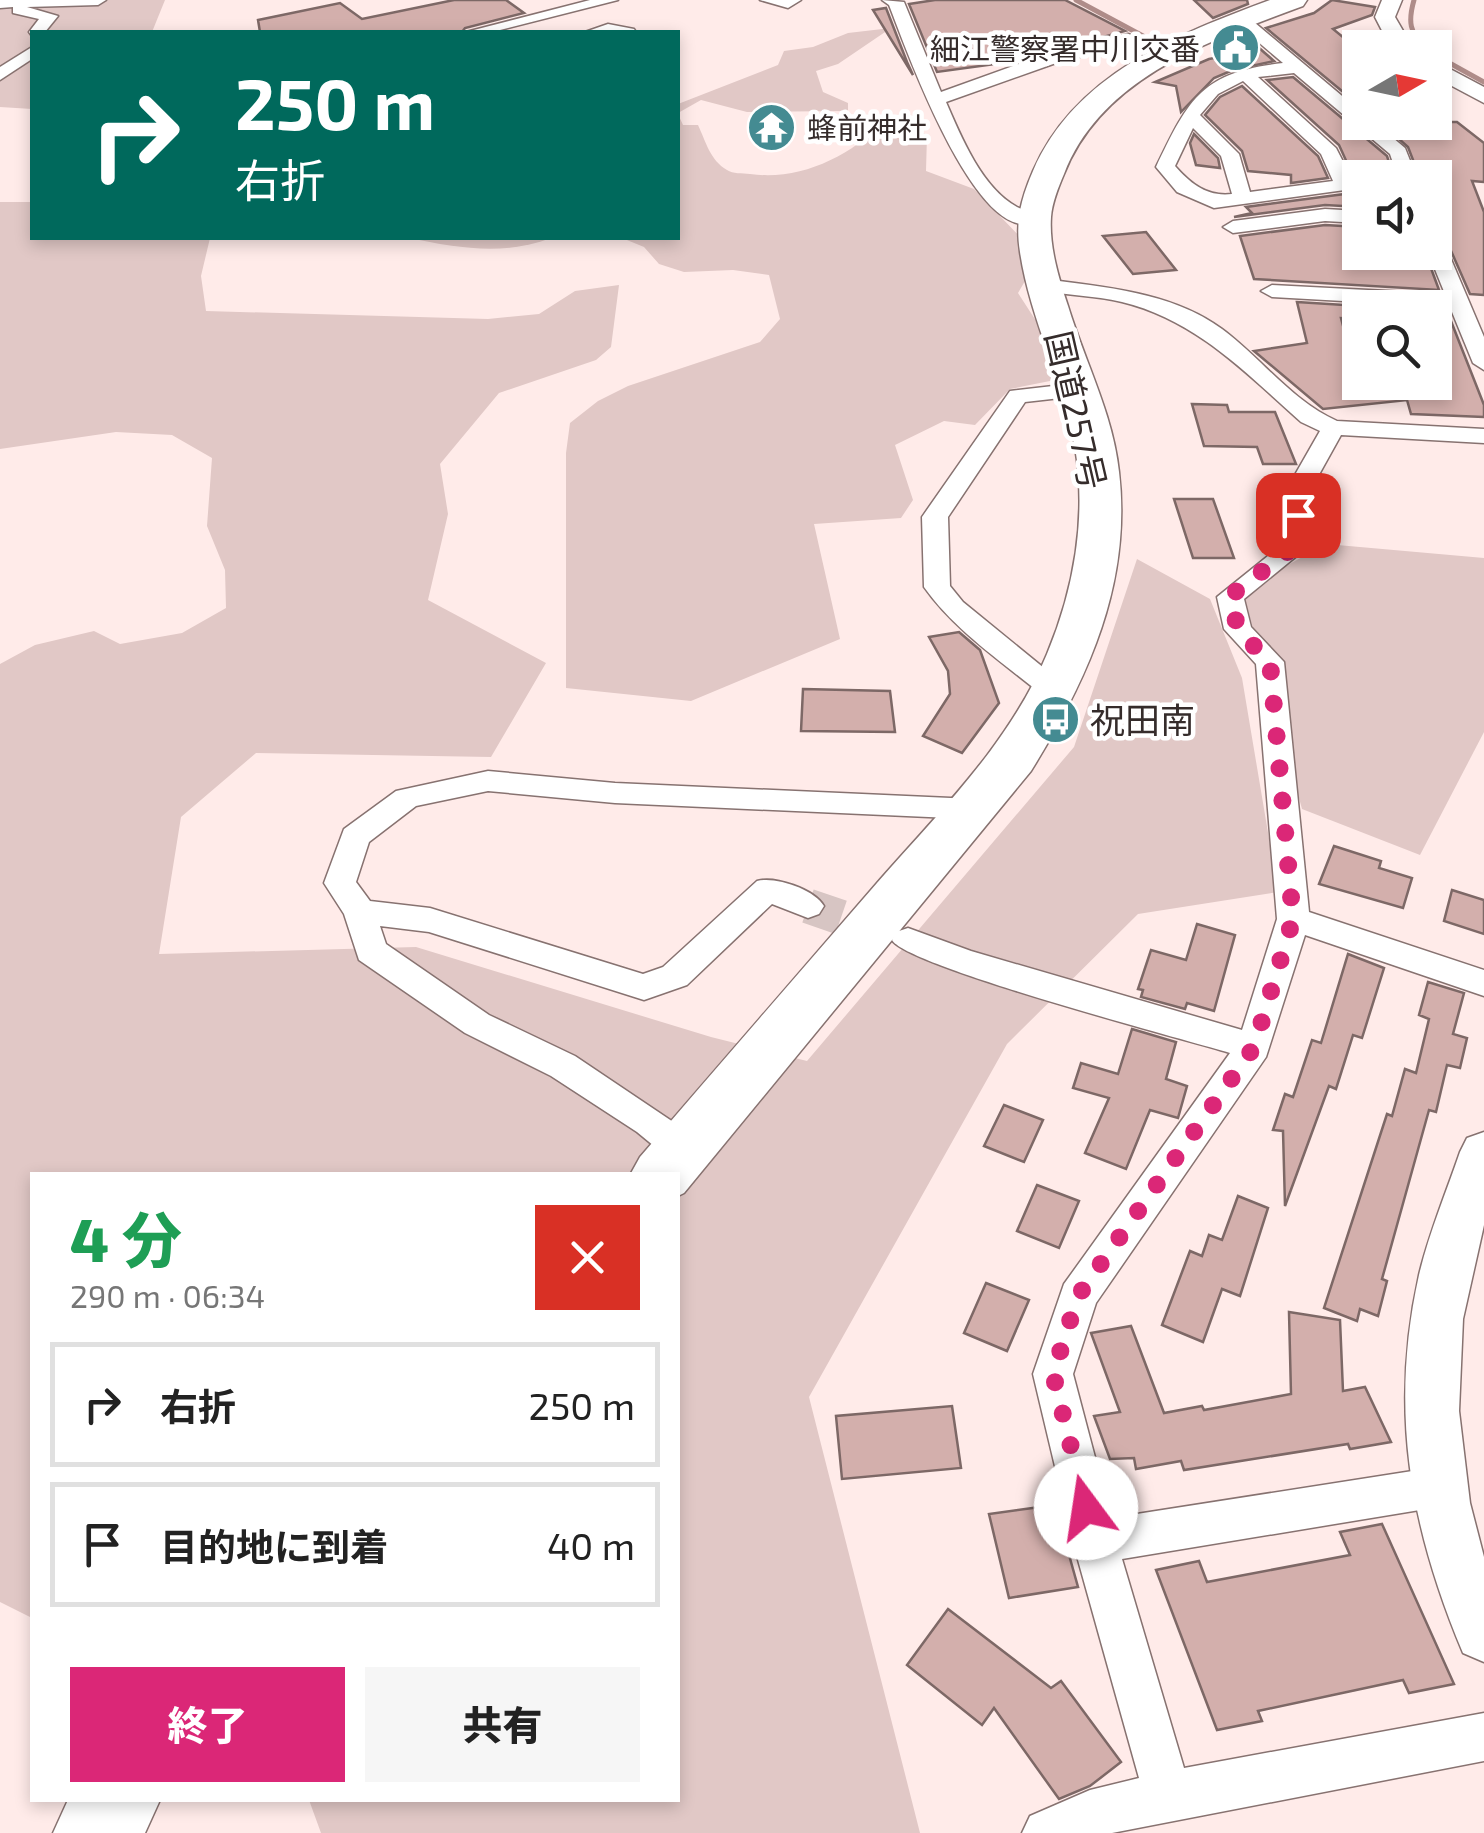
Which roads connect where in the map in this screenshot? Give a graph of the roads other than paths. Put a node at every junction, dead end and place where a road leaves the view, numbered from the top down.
1 (98, 0) edge
2 (610, 0) edge
3 (768, 0) edge
4 (793, 0) edge
5 (896, 0) edge
6 (1294, 0) edge
7 (1392, 0) edge
8 (0, 6) edge
9 (1242, 20) junction
10 (40, 30) edge
11 (496, 30) edge
12 (1393, 30) edge
13 (1171, 49) junction
14 (30, 53) edge
15 (1298, 67) junction
16 (1244, 73) junction
17 (0, 75) edge
18 (1452, 78) edge
19 (1484, 96) edge
20 (938, 99) junction
21 (1342, 105) edge
22 (1189, 114) junction
23 (1384, 140) edge
24 (1401, 160) edge
25 (1242, 197) junction
26 (1034, 216) junction
27 (1342, 216) edge
28 (1233, 227) dead end
29 (1446, 270) edge
30 (1044, 285) junction
31 (1272, 291) dead end
32 (1459, 301) junction
33 (1484, 363) edge
34 (1079, 390) junction
35 (1333, 428) junction
36 (1484, 436) edge
37 (1056, 692) junction
38 (973, 808) junction
39 (808, 906) tunnel mouth
40 (360, 912) junction
41 (1293, 919) junction
42 (908, 940) tunnel mouth
43 (1484, 983) edge
44 (1254, 1047) junction
45 (1484, 1152) edge
46 (673, 1162) edge
47 (1438, 1487) junction
48 (1095, 1542) junction
49 (1484, 1632) edge
50 (1484, 1737) edge
51 (1168, 1795) junction
52 (118, 1802) edge
53 (95, 1833) edge
54 (1047, 1833) edge

1 - 8 street
2 - 11 street
3 - 4 street
5 - 20 street
6 - 9 highway, 国道257号
7 - 12 street
8 - 10 street
9 - 13 highway, 国道257号
9 - 15 street
13 - 20 street
13 - 26 highway, 国道257号
14 - 17 street
15 - 16 street
15 - 21 street
16 - 22 street
16 - 25 street
18 - 19 street
20 - 26 street
22 - 25 street
22 - 25 street
23 - 24 street
26 - 30 highway, 国道257号
27 - 28 street
29 - 32 street
30 - 34 highway, 国道257号
30 - 35 street
31 - 32 street
32 - 33 street
34 - 37 highway, 国道257号
34 - 37 street
35 - 36 street
35 - 41 street
37 - 38 highway, 国道257号
38 - 40 street
38 - 46 highway, 国道257号
39 - 40 street
40 - 46 street
41 - 43 street
41 - 44 street
42 - 44 street
44 - 48 street
45 - 47 street
47 - 48 street
47 - 49 street
48 - 51 street
50 - 51 street
51 - 54 street
52 - 53 highway

